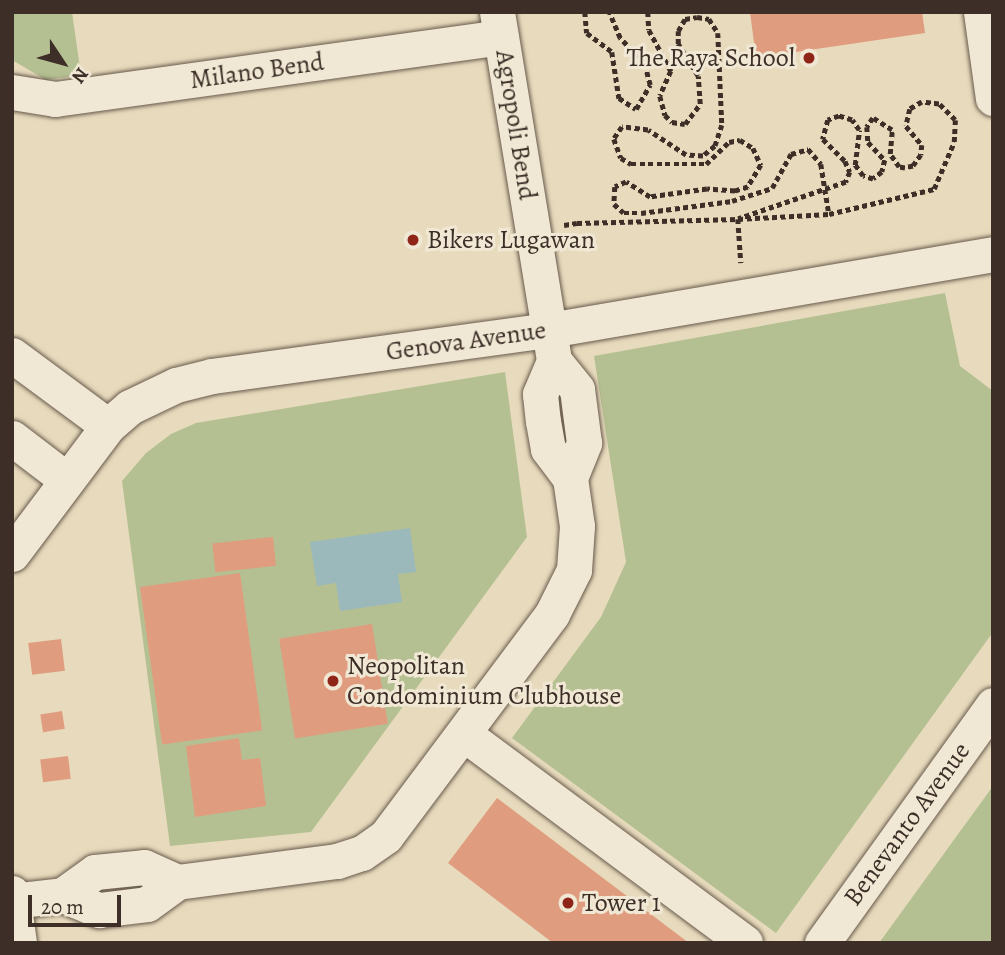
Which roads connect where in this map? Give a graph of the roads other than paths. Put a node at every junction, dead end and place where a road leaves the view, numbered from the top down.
1 (981, 12) edge
2 (499, 25) edge
3 (12, 92) edge
4 (993, 98) edge
5 (993, 254) edge
6 (552, 346) junction
7 (12, 355) edge
8 (108, 426) junction
9 (12, 438) edge
10 (67, 480) junction
11 (12, 554) edge
12 (993, 705) edge
13 (464, 734) junction
14 (13, 898) edge
15 (19, 943) edge
16 (745, 943) edge
17 (822, 943) edge

1 - 4 street
2 - 3 street, Milano Bend
2 - 6 street, Agropoli Bend
5 - 6 street, Genova Avenue
6 - 8 street, Genova Avenue
6 - 13 street
7 - 8 street
8 - 10 street, Genova Avenue
9 - 10 street
10 - 11 street, Genova Avenue
12 - 17 street, Benevanto Avenue
13 - 14 street
13 - 16 street
14 - 15 street

